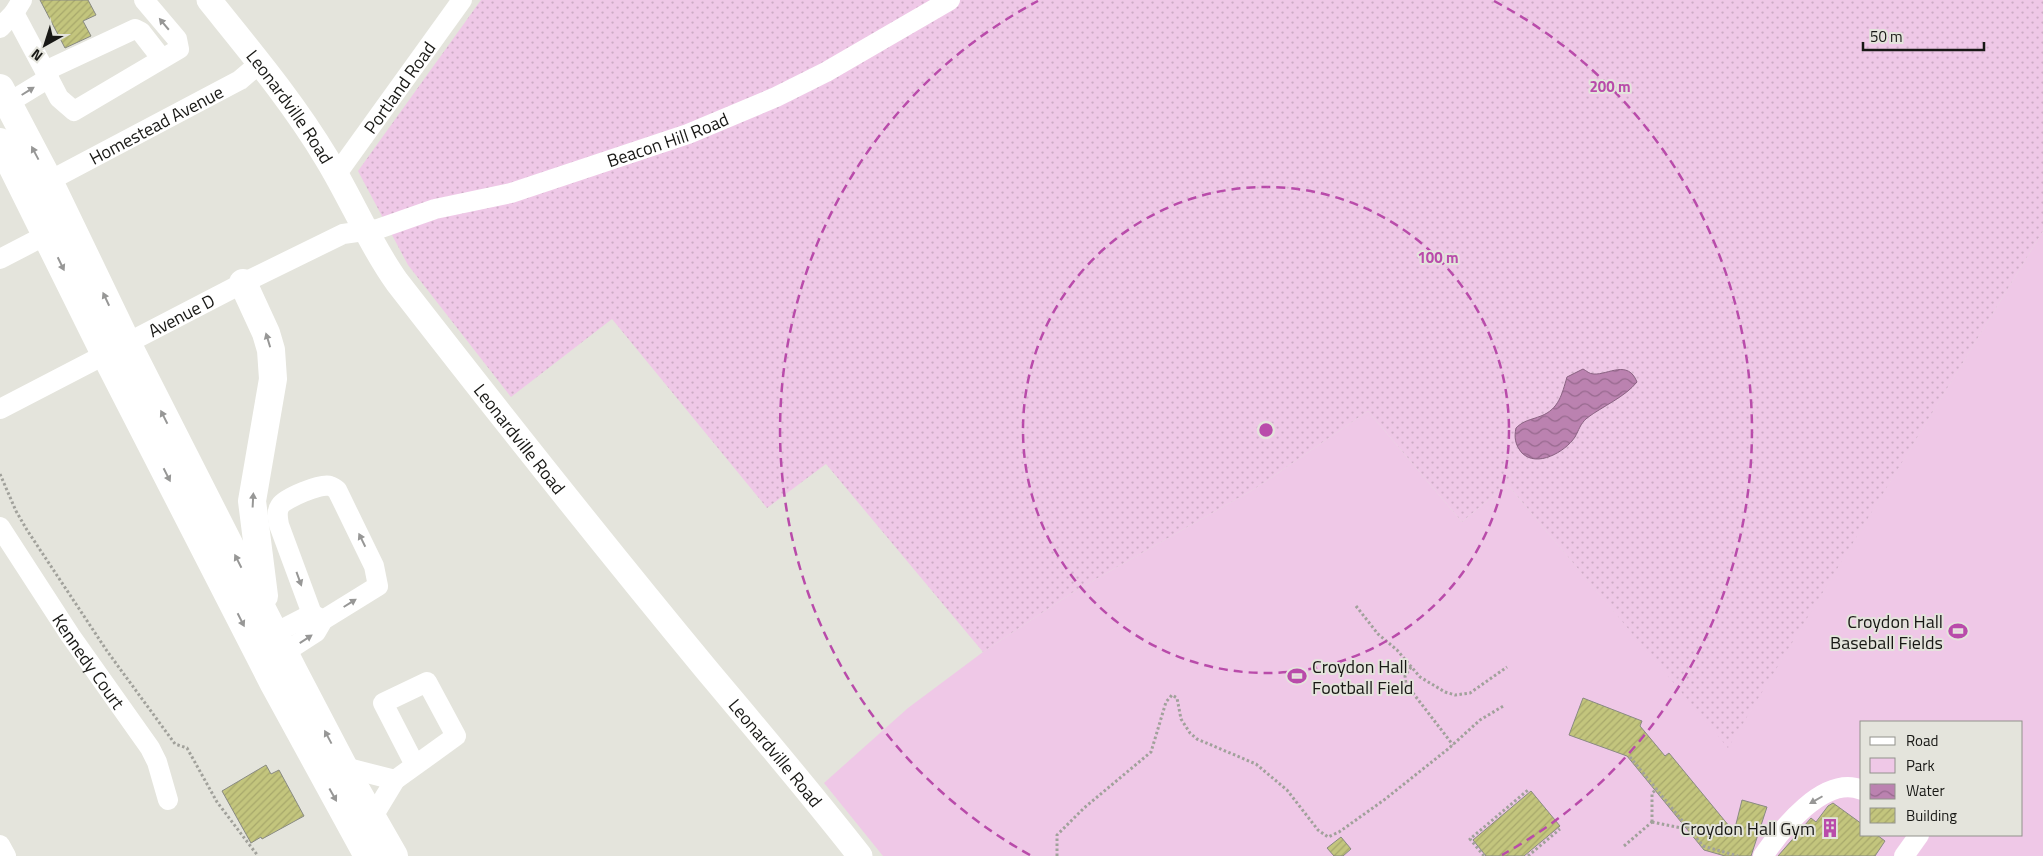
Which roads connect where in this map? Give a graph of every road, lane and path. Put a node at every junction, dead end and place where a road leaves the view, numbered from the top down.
1 (144, 0) edge
2 (209, 0) edge
3 (462, 0) edge
4 (950, 0) edge
5 (18, 6) edge
6 (0, 28) edge
7 (170, 54) junction
8 (259, 64) junction
9 (47, 75) junction
10 (4, 96) edge
11 (0, 142) edge
12 (336, 175) junction
13 (49, 181) junction
14 (364, 231) junction
15 (46, 235) junction
16 (0, 259) edge
17 (243, 283) junction
18 (116, 349) junction
19 (0, 410) edge
20 (0, 474) edge
21 (0, 527) edge
22 (1356, 606) dead end
23 (318, 617) junction
24 (275, 634) junction
25 (1410, 667) junction
26 (1507, 667) dead end
27 (1505, 705) dead end
28 (1453, 745) junction
29 (1630, 757) dead end
30 (415, 765) dead end
31 (344, 767) junction
32 (395, 780) junction
33 (1657, 789) junction
34 (1528, 790) dead end
35 (1860, 790) edge
36 (168, 800) dead end
37 (372, 818) junction
38 (1652, 822) junction
39 (1685, 824) junction
40 (1560, 829) dead end
41 (1918, 836) edge
42 (0, 845) edge
43 (1624, 846) dead end
44 (6, 856) edge
45 (258, 856) edge
46 (368, 856) edge
47 (394, 856) edge
48 (860, 856) edge
49 (1057, 856) edge
50 (1484, 856) edge
51 (1528, 856) edge
52 (1738, 856) edge
53 (1763, 856) edge
54 (1904, 856) edge

7 -> 1 street
2 - 8 main road, Leonardville Road
3 - 12 street, Portland Road
4 - 14 street, Beacon Hill Road
5 - 6 street
5 - 9 street
7 - 9 street
7 - 9 street
8 - 12 main road, Leonardville Road
8 - 13 street, Homestead Avenue
10 -> 9 street
13 -> 10 highway
11 - 15 highway
12 - 14 main road, Leonardville Road
18 -> 13 highway
14 - 17 street, Avenue D
14 - 48 main road, Leonardville Road
15 - 16 street
15 -> 18 highway
17 - 18 street, Avenue D
24 -> 17 highway
18 - 19 street, Avenue D
24 -> 18 highway
18 -> 46 highway
20 - 45 path
21 - 36 street, Kennedy Court
22 - 25 path
23 -> 23 street
23 - 24 street
31 -> 24 highway
25 - 26 path
25 - 28 path
27 - 28 path
28 - 49 path
29 - 33 path
30 - 32 street
31 - 32 street
31 - 37 highway
32 - 37 street
33 - 38 path
33 - 39 path
34 - 50 path
35 -> 53 street
37 - 47 highway
38 - 39 path
38 - 43 path
39 - 52 path
40 - 51 path
41 - 54 street
42 - 44 street

